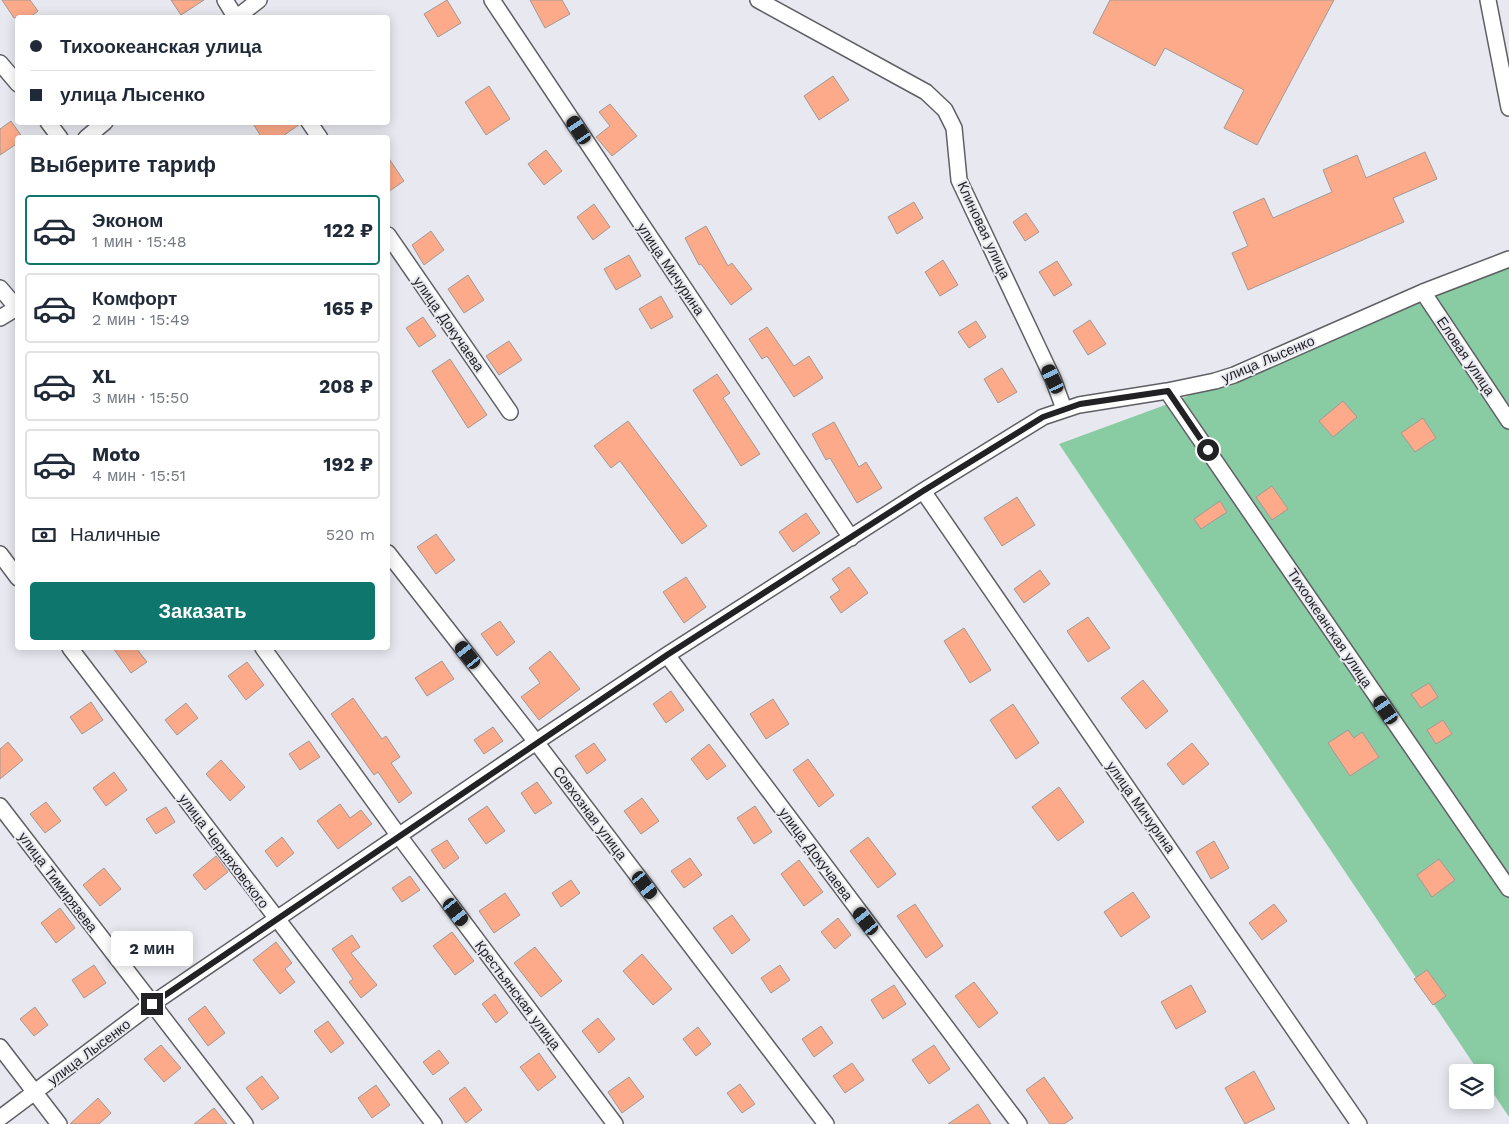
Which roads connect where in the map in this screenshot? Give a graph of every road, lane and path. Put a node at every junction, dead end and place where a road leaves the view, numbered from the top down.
1 (225, 0) edge
2 (259, 0) edge
3 (492, 0) edge
4 (758, 0) edge
5 (1488, 0) edge
6 (235, 15) edge
7 (239, 15) edge
8 (0, 63) edge
9 (15, 80) edge
10 (1509, 108) edge
11 (101, 125) edge
12 (90, 135) edge
13 (390, 238) edge
14 (1509, 259) edge
15 (0, 288) edge
16 (1423, 292) junction
17 (15, 306) edge
18 (15, 309) edge
19 (0, 318) edge
20 (1168, 391) junction
21 (1064, 409) junction
22 (510, 412) dead end
23 (1509, 421) edge
24 (923, 491) junction
25 (851, 538) junction
26 (0, 554) edge
27 (390, 556) edge
28 (15, 574) edge
29 (72, 650) edge
30 (264, 650) edge
31 (667, 655) junction
32 (536, 742) junction
33 (0, 806) edge
34 (399, 836) junction
35 (1509, 889) edge
36 (277, 920) junction
37 (152, 1004) junction
38 (0, 1047) edge
39 (34, 1093) junction
40 (0, 1118) edge
41 (59, 1124) edge
42 (245, 1124) edge
43 (434, 1124) edge
44 (615, 1124) edge
45 (826, 1124) edge
46 (1019, 1124) edge
47 (1359, 1124) edge

1 - 6 street
2 - 7 street
3 - 25 street, улица Мичурина
4 - 21 street, Клиновая улица
5 - 10 street
8 - 9 street
11 - 12 street
13 - 22 street, улица Докучаева
14 - 16 street, улица Лысенко
15 - 17 street
16 - 20 street, улица Лысенко
16 - 23 street, Еловая улица
18 - 19 street
20 - 21 street, улица Лысенко
20 - 35 street, Тихоокеанская улица
21 - 24 street, улица Лысенко
24 - 25 street, улица Лысенко
24 - 47 street, улица Мичурина
25 - 31 street, улица Лысенко
26 - 28 street
27 - 32 street, Совхозная улица
29 - 36 street, улица Черняховского
30 - 34 street, Крестьянская улица
31 - 32 street, улица Лысенко
31 - 46 street, улица Докучаева
32 - 34 street, улица Лысенко
32 - 45 street, Совхозная улица
33 - 37 street, улица Тимирязева
34 - 36 street, улица Лысенко
34 - 44 street, Крестьянская улица
36 - 37 street, улица Лысенко
36 - 43 street, улица Черняховского
37 - 39 street, улица Лысенко
37 - 42 street, улица Тимирязева
38 - 39 street
39 - 40 street, улица Лысенко
39 - 41 street

